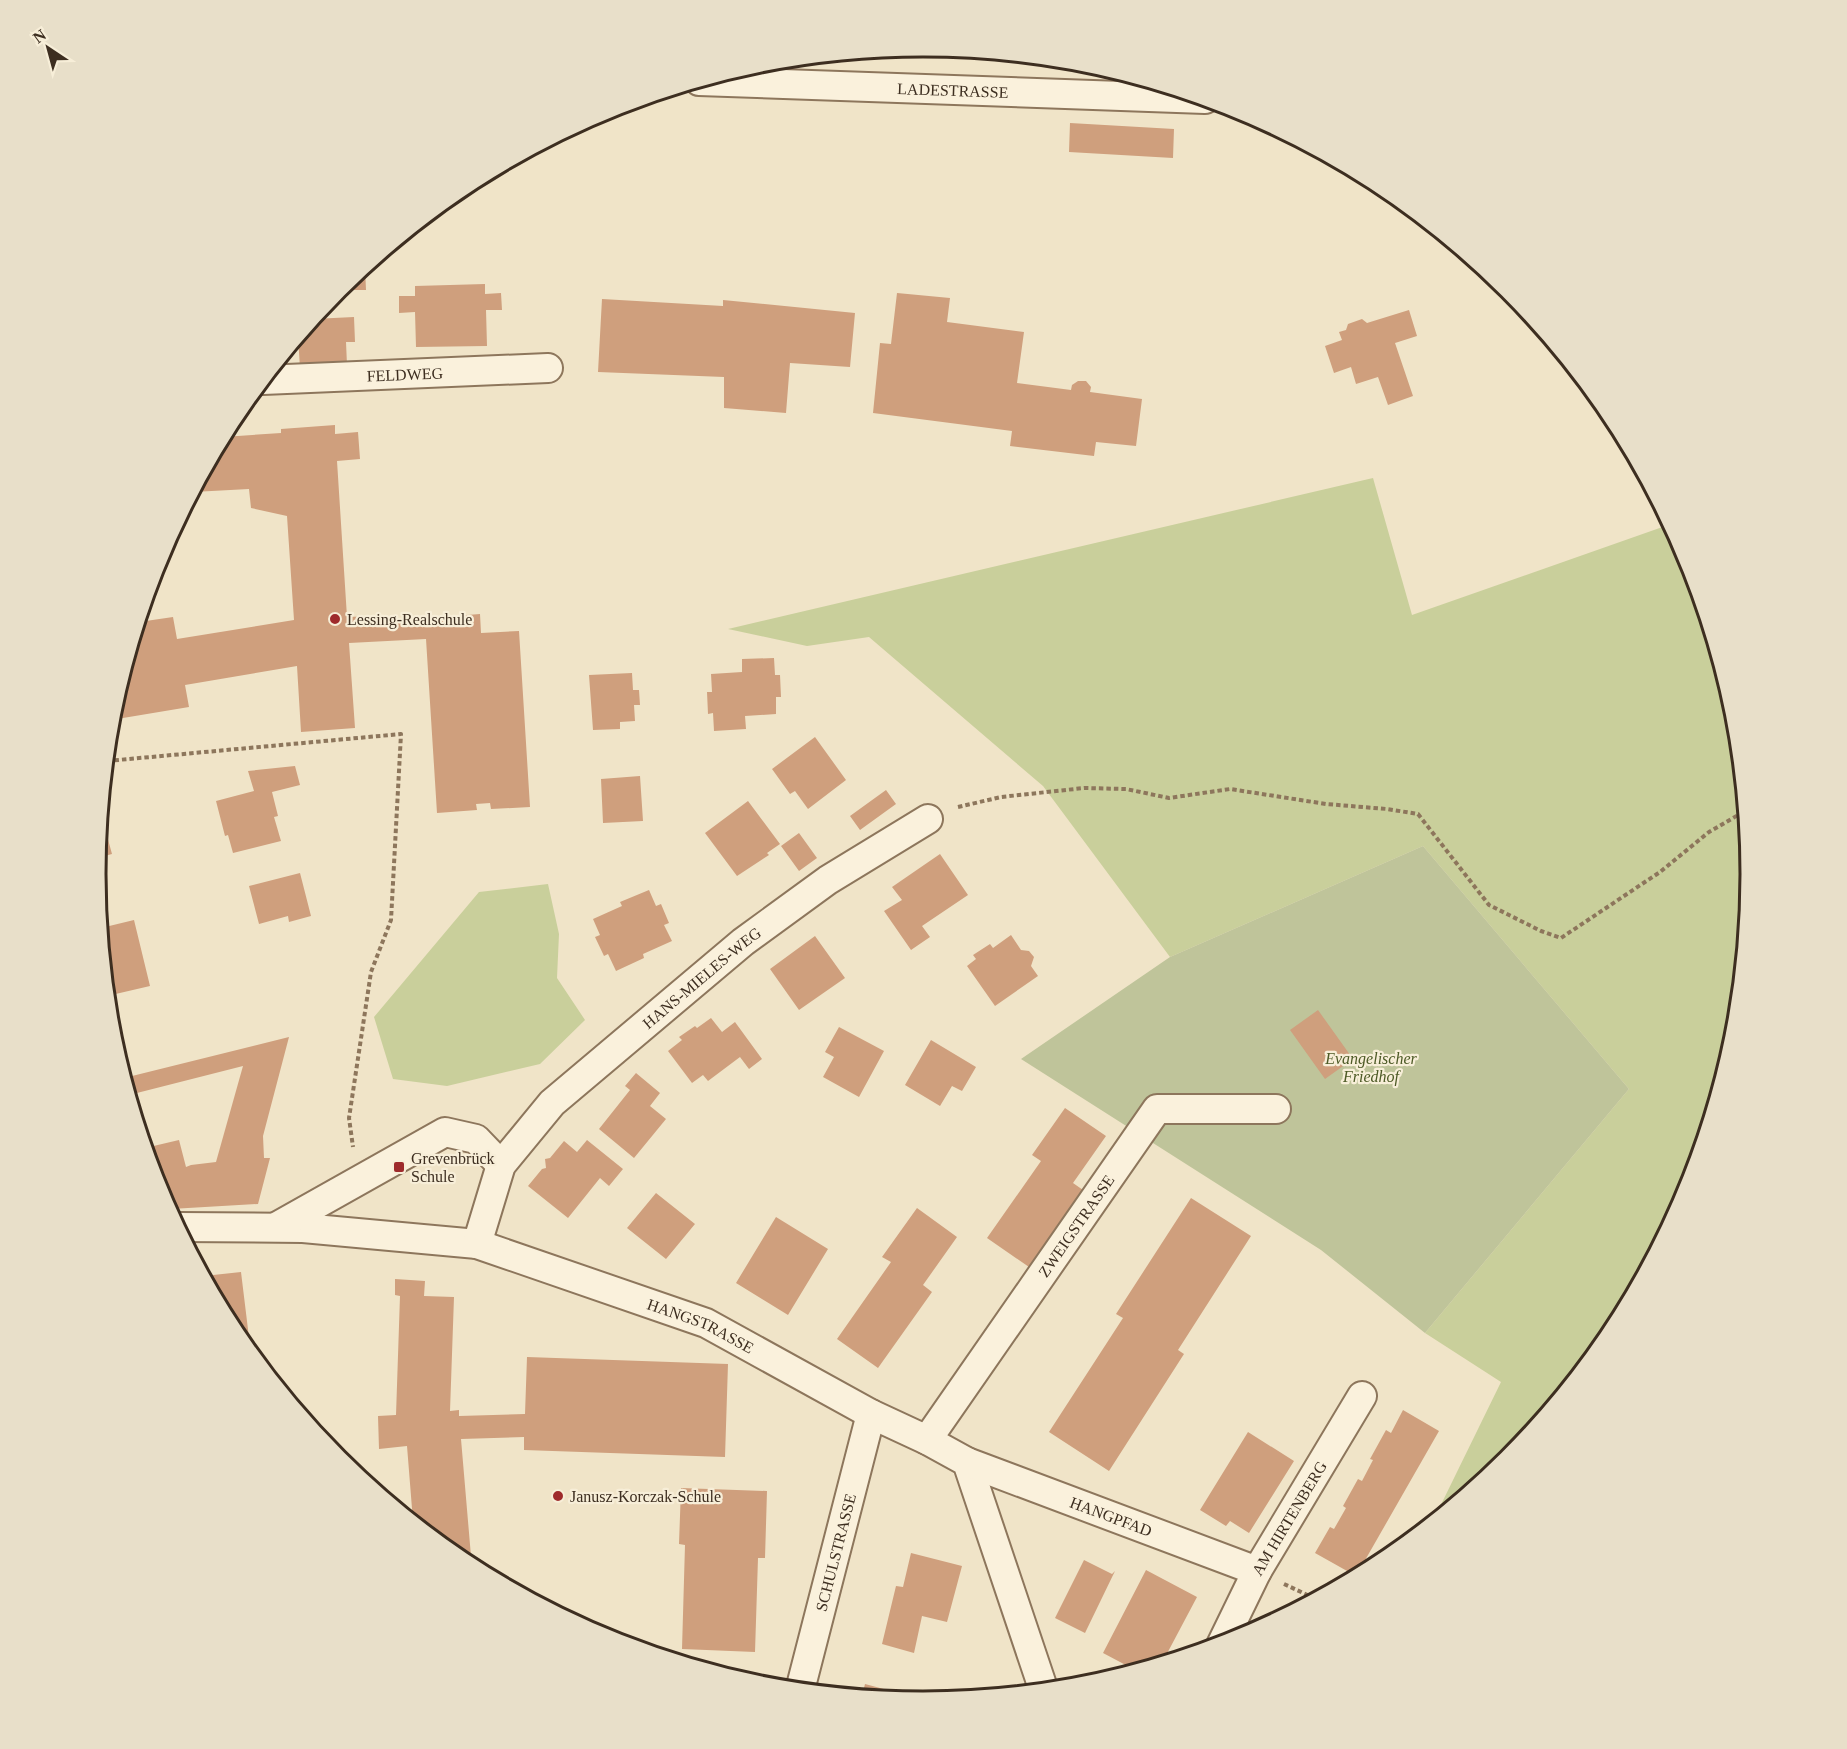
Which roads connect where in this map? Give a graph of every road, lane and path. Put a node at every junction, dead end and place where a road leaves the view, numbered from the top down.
1 (725, 82) edge
2 (1180, 98) edge
3 (548, 368) dead end
4 (273, 380) edge
5 (114, 760) edge
6 (1738, 816) edge
7 (928, 819) joint
8 (1276, 1109) dead end
9 (501, 1165) junction
10 (367, 1174) junction
11 (186, 1227) edge
12 (274, 1228) junction
13 (477, 1244) junction
14 (1362, 1395) dead end
15 (871, 1414) junction
16 (927, 1440) junction
17 (967, 1462) junction
18 (1257, 1571) junction
19 (1227, 1634) edge
20 (802, 1682) edge
21 (1041, 1683) edge

1 - 2 street, LADESTRASSE
3 - 4 street, FELDWEG
5 - 10 path
6 - 7 path
7 - 9 street, HANS-MIELES-WEG
8 - 16 street, ZWEIGSTRASSE
9 - 10 street
9 - 13 street, HANS-MIELES-WEG
10 - 12 street
11 - 12 street, HANGSTRASSE
12 - 13 street, HANGSTRASSE
13 - 15 street, HANGSTRASSE
14 - 18 street, AM HIRTENBERG
15 - 16 street, HANGSTRASSE
15 - 20 street, SCHULSTRASSE
16 - 17 street, HANGSTRASSE
17 - 18 street, HANGPFAD
17 - 21 street
18 - 19 street, AM HIRTENBERG

